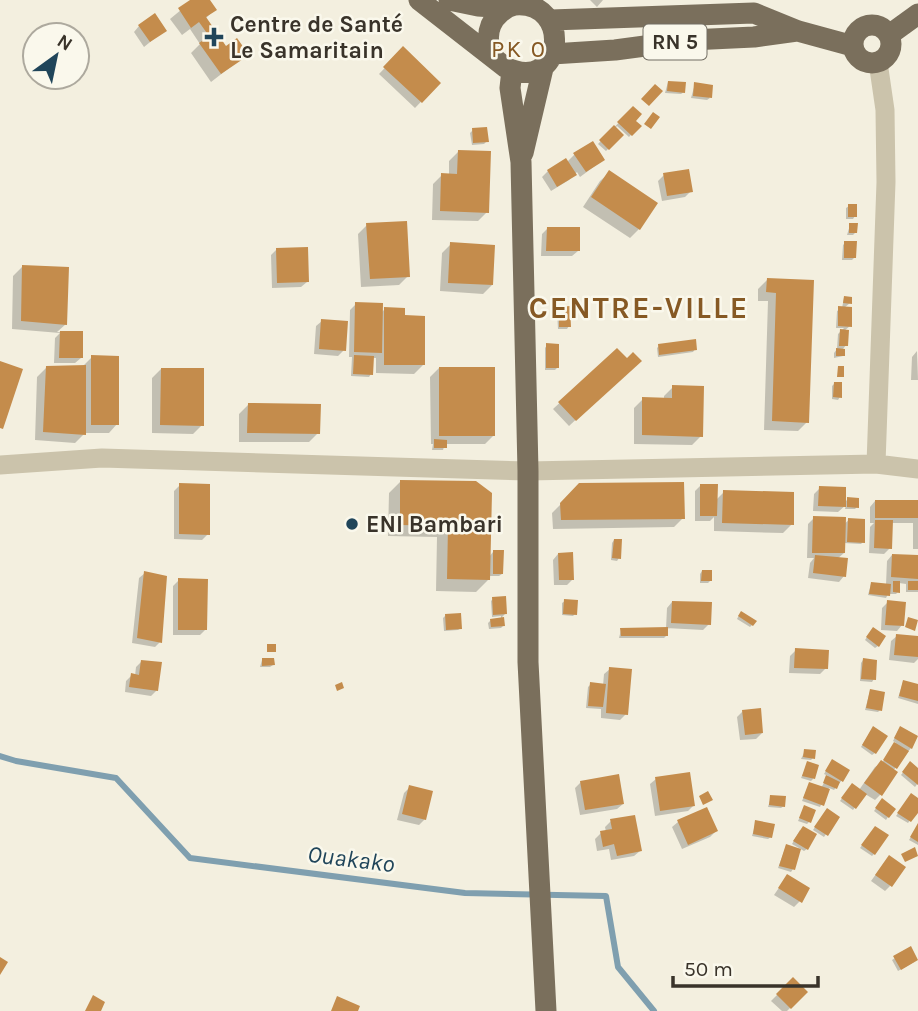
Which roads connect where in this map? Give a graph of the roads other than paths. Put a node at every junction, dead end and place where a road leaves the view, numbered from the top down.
1 (419, 0) edge
2 (449, 0) edge
3 (751, 6) edge
4 (527, 7) edge
5 (691, 14) junction
6 (918, 14) edge
7 (798, 31) junction
8 (889, 35) junction
9 (754, 37) junction
10 (690, 40) junction
11 (853, 46) junction
12 (494, 57) junction
13 (548, 59) junction
14 (878, 62) junction
15 (512, 70) junction
16 (521, 162) junction
17 (876, 464) junction
18 (0, 465) edge
19 (918, 469) edge
20 (528, 471) junction
21 (546, 1011) edge

1 - 12 main road
2 - 4 main road
3 - 5 main road, RN 5
3 - 7 main road, RN 5
3 - 9 street
4 - 5 main road, RN 5
4 - 12 main road
4 - 13 main road
5 - 10 main road
6 - 8 main road
7 - 9 main road, RN 5
7 - 11 main road, RN 5
8 - 11 main road
8 - 14 main road
9 - 10 main road, RN 5
10 - 13 main road, RN 5
11 - 14 main road, RN 5
12 - 15 main road
13 - 15 main road
13 - 16 main road
14 - 17 street
15 - 16 main road
16 - 20 main road
17 - 19 street
17 - 20 street
18 - 20 street
20 - 21 main road

